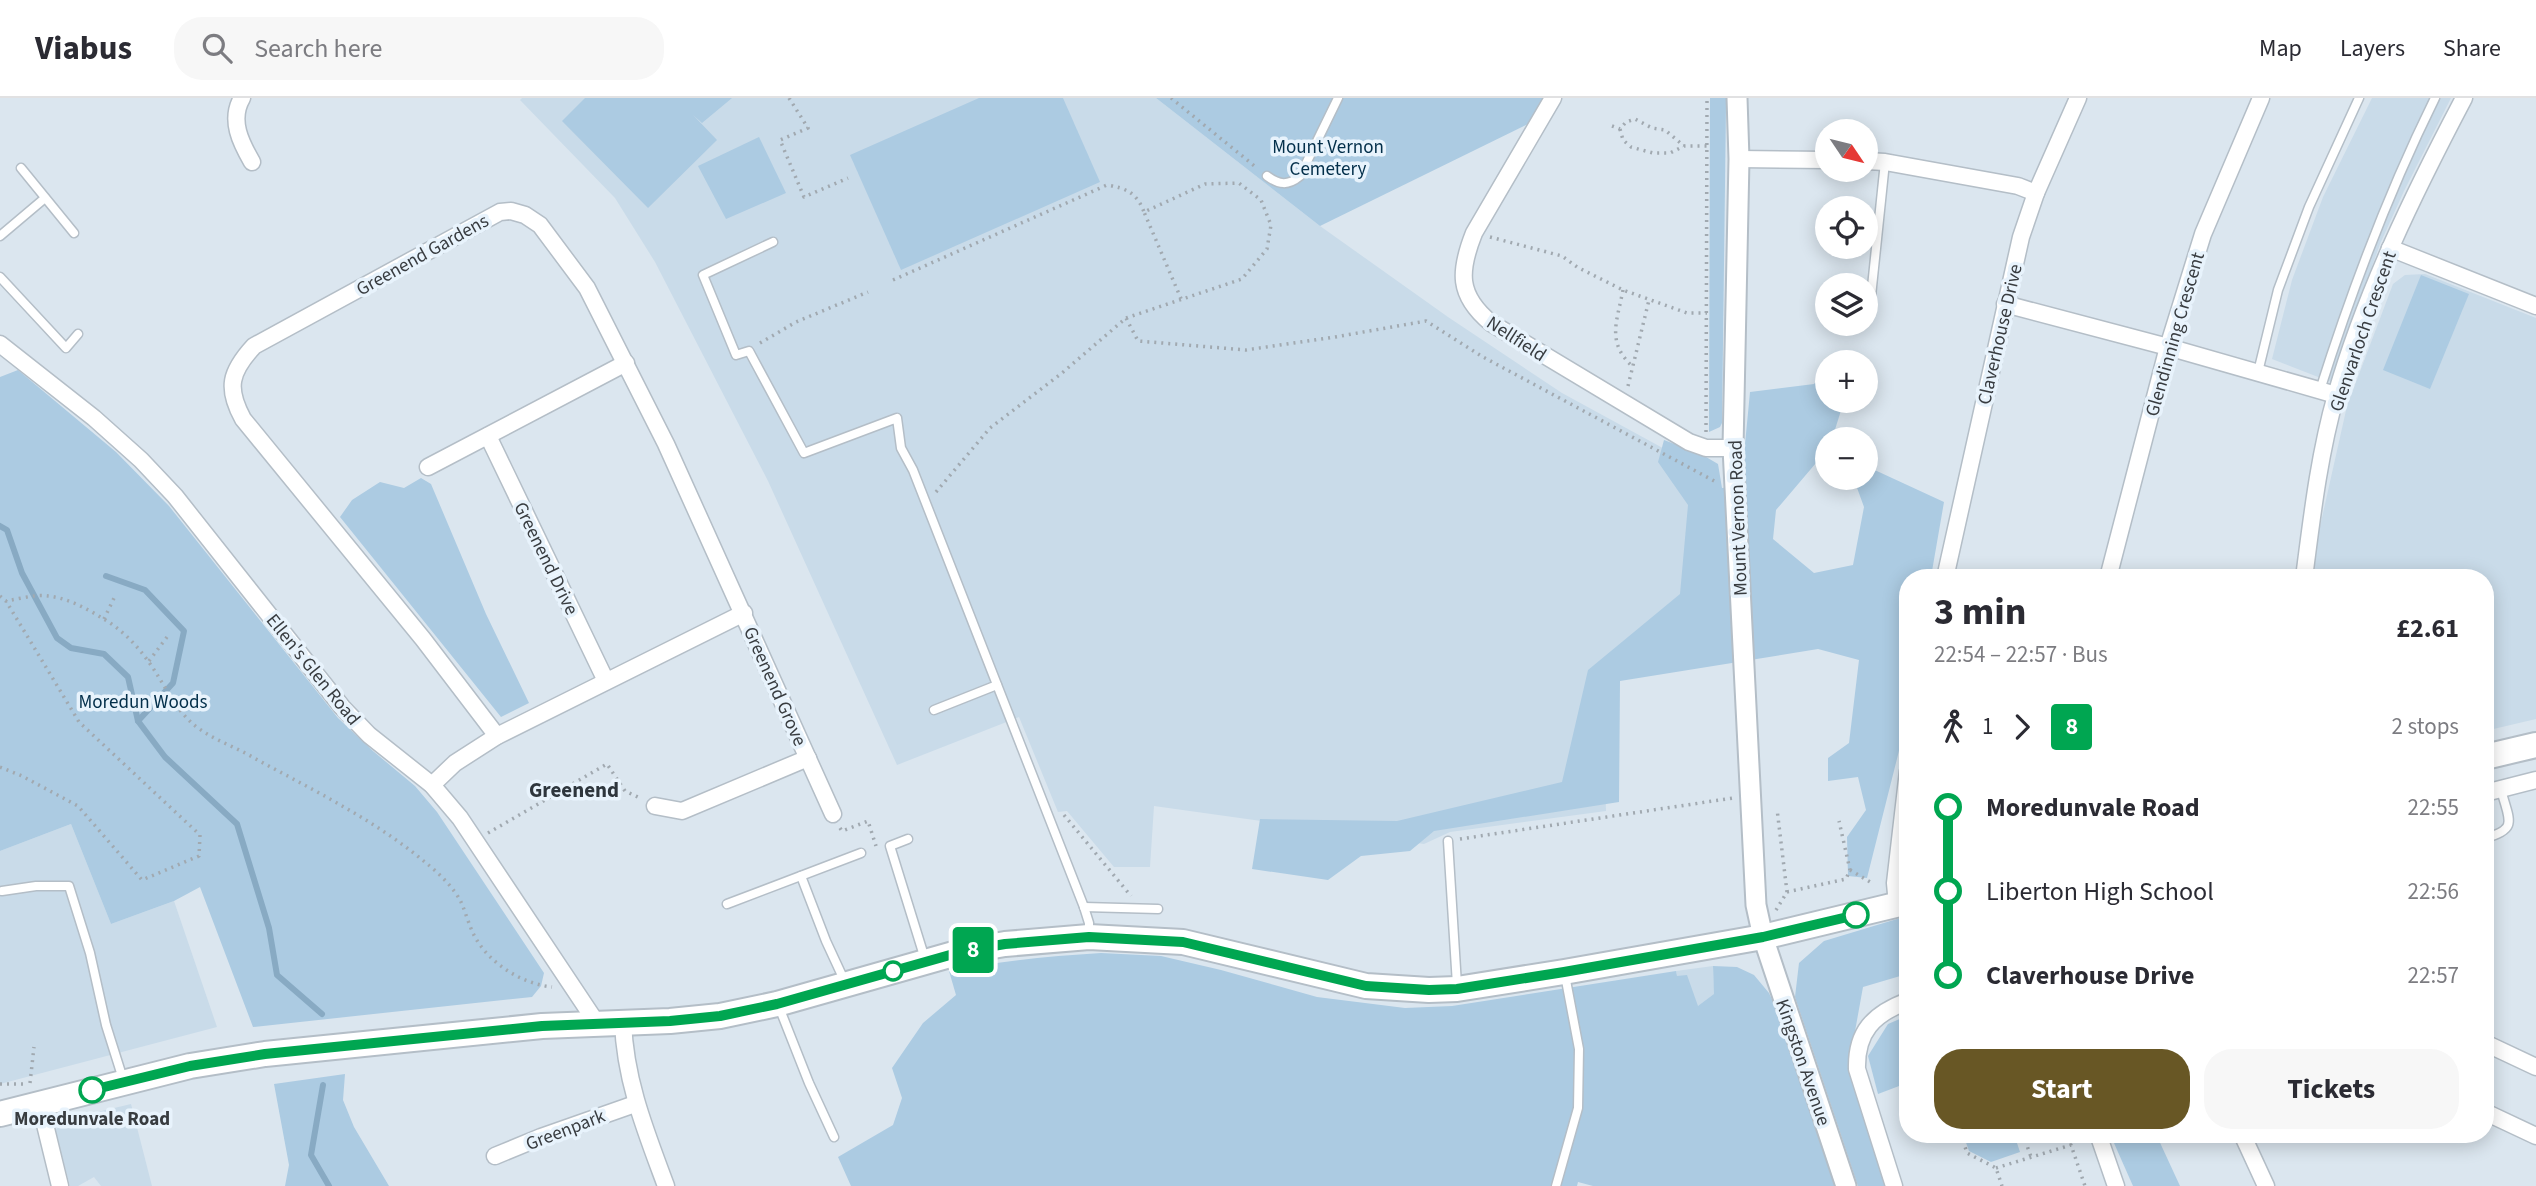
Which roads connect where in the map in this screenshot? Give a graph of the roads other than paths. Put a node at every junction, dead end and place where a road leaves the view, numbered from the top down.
1 (1338, 98) edge
2 (1553, 98) edge
3 (1737, 98) edge
4 (2078, 98) edge
5 (2261, 98) edge
6 (2359, 98) edge
7 (2435, 98) edge
8 (2464, 98) edge
9 (237, 100) edge
10 (1739, 159) junction
11 (1815, 160) edge
12 (252, 162) dead end
13 (1878, 162) edge
14 (1885, 162) junction
15 (21, 168) dead end
16 (1266, 176) road end
17 (2036, 193) junction
18 (45, 198) junction
19 (74, 233) dead end
20 (0, 236) edge
21 (772, 242) dead end
22 (2390, 248) junction
23 (1873, 273) edge
24 (0, 277) edge
25 (2005, 303) junction
26 (2536, 306) edge
27 (78, 334) dead end
28 (0, 344) edge
29 (2168, 346) junction
30 (626, 363) junction
31 (2258, 372) junction
32 (2328, 393) junction
33 (488, 436) junction
34 (1733, 448) junction
35 (428, 467) dead end
36 (1947, 569) edge
37 (2110, 569) edge
38 (2305, 569) edge
39 (744, 613) junction
40 (606, 681) junction
41 (997, 685) junction
42 (934, 710) dead end
43 (497, 736) junction
44 (2536, 745) edge
45 (2494, 755) edge
46 (808, 758) junction
47 (2536, 780) edge
48 (432, 785) junction
49 (2494, 791) edge
50 (2494, 793) edge
51 (655, 806) road end
52 (833, 814) dead end
53 (2494, 836) edge
54 (908, 839) dead end
55 (1448, 841) road end
56 (1899, 849) edge
57 (862, 853) dead end
58 (802, 876) junction
59 (2, 891) dead end
60 (1899, 894) edge
61 (727, 904) dead end
62 (1899, 904) edge
63 (1084, 907) junction
64 (1158, 909) dead end
65 (1089, 937) junction
66 (1763, 937) junction
67 (926, 961) junction
68 (1564, 972) junction
69 (847, 985) junction
70 (1457, 989) junction
71 (777, 1004) junction
72 (1899, 1005) edge
73 (596, 1022) junction
74 (623, 1022) junction
75 (2494, 1047) edge
76 (2536, 1068) edge
77 (124, 1082) junction
78 (40, 1104) junction
79 (635, 1104) junction
80 (0, 1114) edge
81 (2494, 1116) edge
82 (2536, 1136) edge
83 (834, 1137) dead end
84 (2101, 1143) edge
85 (2246, 1143) edge
86 (495, 1156) dead end
87 (60, 1186) edge
88 (666, 1186) edge
89 (1556, 1186) edge
90 (1846, 1186) edge
91 (1894, 1186) edge
92 (2116, 1186) edge
93 (2266, 1186) edge

1 - 16 lane
2 - 34 street, Nellfield
3 - 10 street, Mount Vernon Road
4 - 17 street, Claverhouse Drive
5 - 29 street, Glendinning Crescent
6 - 31 lane
7 - 32 lane
8 - 22 street, Glenvarloch Crescent
9 - 12 street
10 - 11 street
10 - 34 street, Mount Vernon Road
13 - 14 street
14 - 17 street
14 - 23 lane
15 - 18 lane
17 - 25 street, Claverhouse Drive
18 - 19 lane
18 - 20 lane
21 - 41 lane
22 - 26 street
22 - 32 street, Glenvarloch Crescent
24 - 27 lane
25 - 29 street
25 - 36 street, Claverhouse Drive
28 - 48 street, Ellen's Glen Road
29 - 31 street
29 - 37 street, Glendinning Crescent
30 - 33 street
30 - 39 street, Greenend Gardens
30 - 43 street, Greenend Gardens
31 - 32 street
32 - 38 street, Glenvarloch Crescent
33 - 35 street
33 - 40 street, Greenend Drive
34 - 66 street, Mount Vernon Road
39 - 40 street
39 - 46 street, Greenend Grove
40 - 43 street
41 - 42 lane
41 - 63 lane
43 - 48 street
44 - 45 main road
46 - 51 street, Greenend Grove
46 - 52 street, Greenend Grove
47 - 49 street
48 - 73 street, Ellen's Glen Road
50 - 53 lane
54 - 67 lane
55 - 70 lane
56 - 60 street
57 - 58 lane
58 - 61 lane
58 - 69 lane
59 - 77 lane
62 - 66 main road
63 - 64 lane
63 - 65 lane
65 - 67 main road
65 - 70 main road
66 - 68 main road
66 - 90 street, Kingston Avenue
67 - 69 main road
68 - 70 main road
68 - 89 lane
69 - 71 main road
71 - 74 main road
71 - 83 lane
72 - 91 street
73 - 74 main road
73 - 77 main road
74 - 79 street
75 - 76 street
77 - 78 main road
78 - 80 main road
78 - 87 street
79 - 86 street, Greenpark
79 - 88 street
81 - 82 street
84 - 92 street
85 - 93 street

